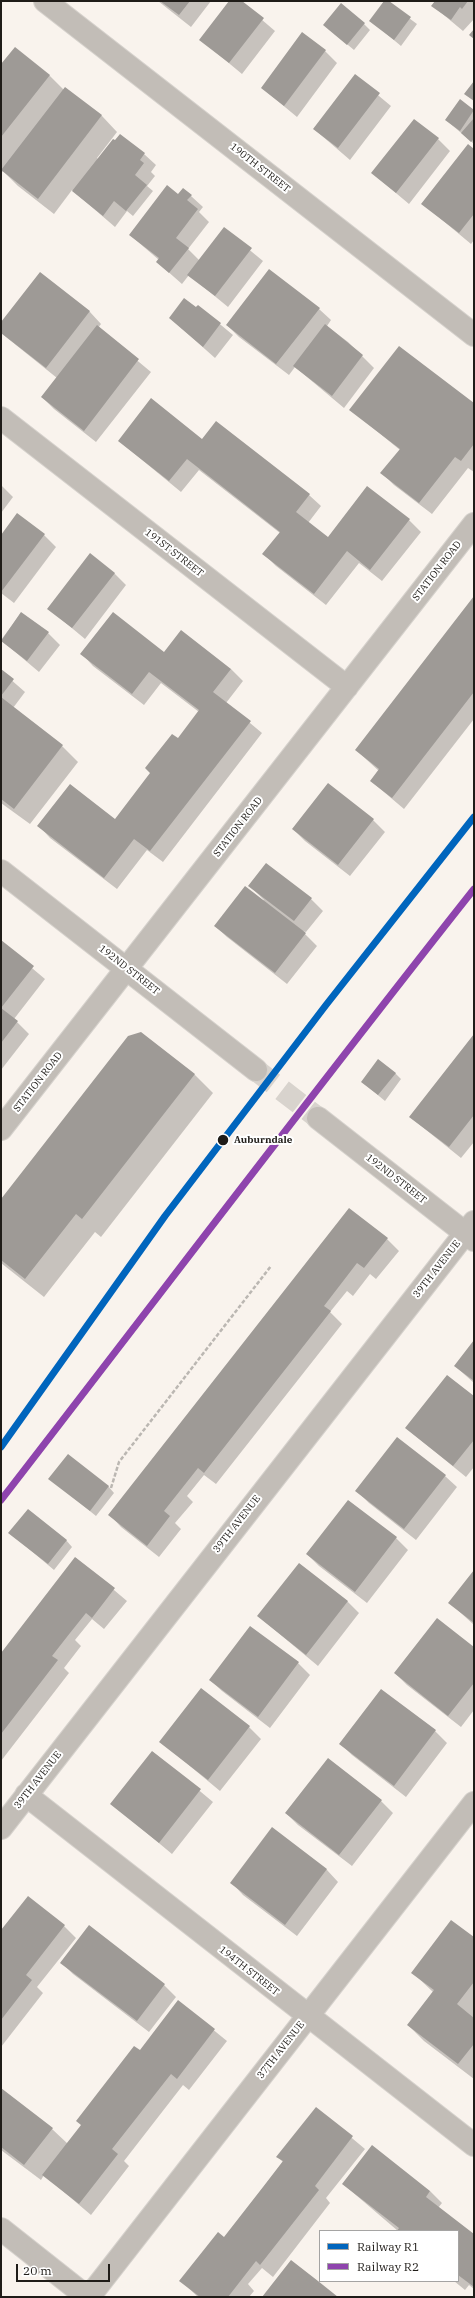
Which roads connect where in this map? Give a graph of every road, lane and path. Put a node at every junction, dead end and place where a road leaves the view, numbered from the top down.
1 (46, 1) edge
2 (474, 335) edge
3 (1, 418) edge
4 (474, 524) edge
5 (347, 687) junction
6 (1, 871) edge
7 (127, 969) junction
8 (256, 1070) tunnel mouth
9 (318, 1118) tunnel mouth
10 (1, 1129) edge
11 (471, 1232) edge
12 (271, 1266) dead end
13 (111, 1488) dead end
14 (26, 1795) junction
15 (474, 1803) edge
16 (1, 1828) edge
17 (307, 2016) junction
18 (474, 2145) edge
19 (1, 2229) edge
20 (88, 2297) edge

1 - 2 street, 190TH STREET
3 - 5 street, 191ST STREET
4 - 5 street, STATION ROAD
5 - 7 street, STATION ROAD
6 - 7 street, 192ND STREET
7 - 8 street, 192ND STREET
7 - 10 street, STATION ROAD
9 - 11 street, 192ND STREET
11 - 14 street, 39TH AVENUE
12 - 13 path
14 - 16 street, 39TH AVENUE
14 - 17 street, 194TH STREET
15 - 17 street, 37TH AVENUE
17 - 18 street, 194TH STREET
17 - 20 street, 37TH AVENUE
19 - 20 street

